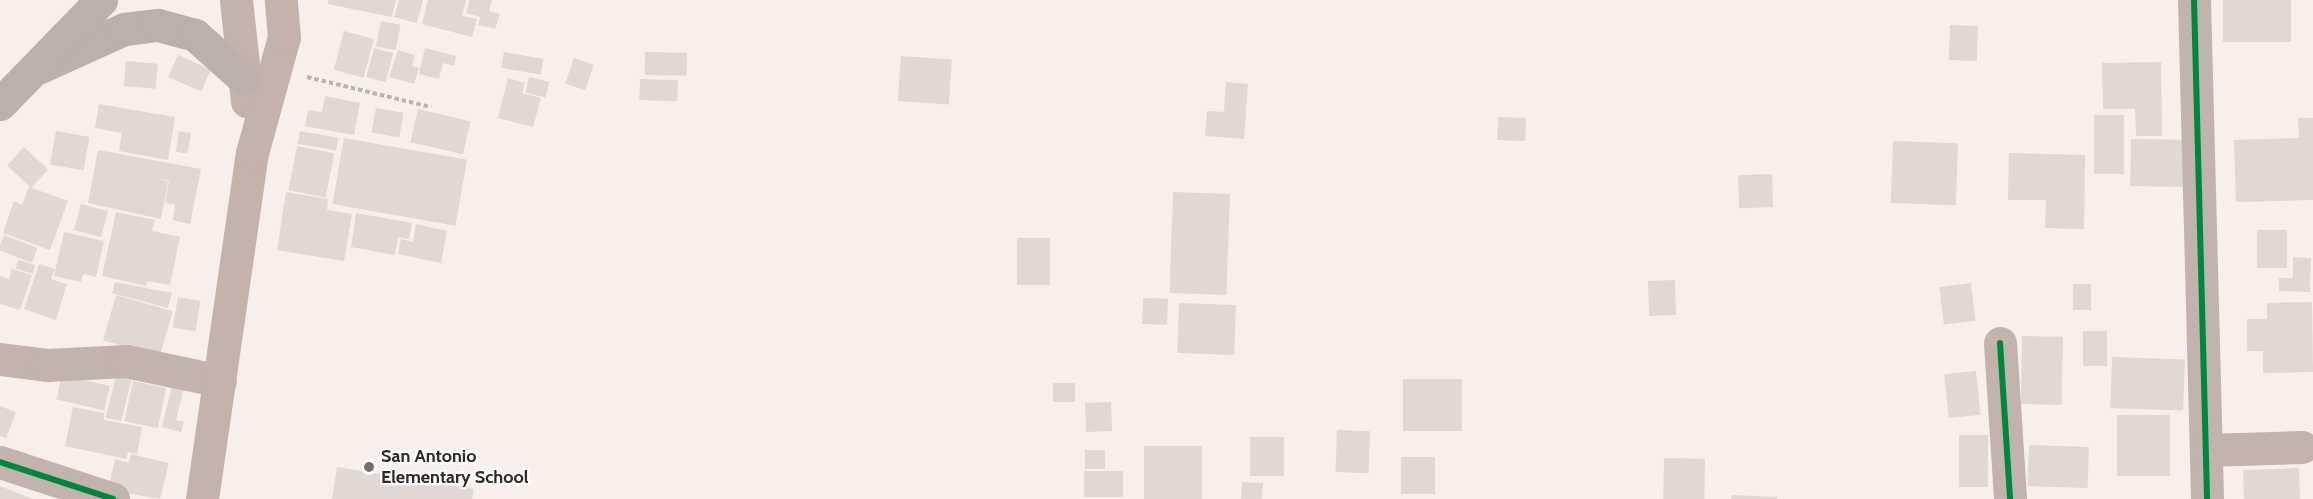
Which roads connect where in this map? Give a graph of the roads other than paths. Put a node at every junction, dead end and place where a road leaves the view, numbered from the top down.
1 (101, 0) edge
2 (236, 0) edge
3 (281, 0) edge
4 (295, 0) edge
5 (2194, 0) edge
6 (284, 37) junction
7 (38, 68) junction
8 (244, 79) junction
9 (0, 104) edge
10 (252, 153) junction
11 (2000, 343) dead end
12 (0, 359) edge
13 (220, 381) junction
14 (2302, 447) dead end
15 (2206, 450) junction
16 (0, 462) edge
17 (113, 499) edge
18 (202, 499) edge
19 (2010, 499) edge
20 (2207, 499) edge

1 - 7 highway
2 - 8 main road
3 - 6 main road
4 - 6 street
5 - 15 street
6 - 10 main road
7 - 8 highway
7 - 9 highway
8 - 10 main road
10 - 13 main road
11 - 19 street
12 - 13 street
13 - 18 main road
14 - 15 street
15 - 20 street
16 - 17 street

